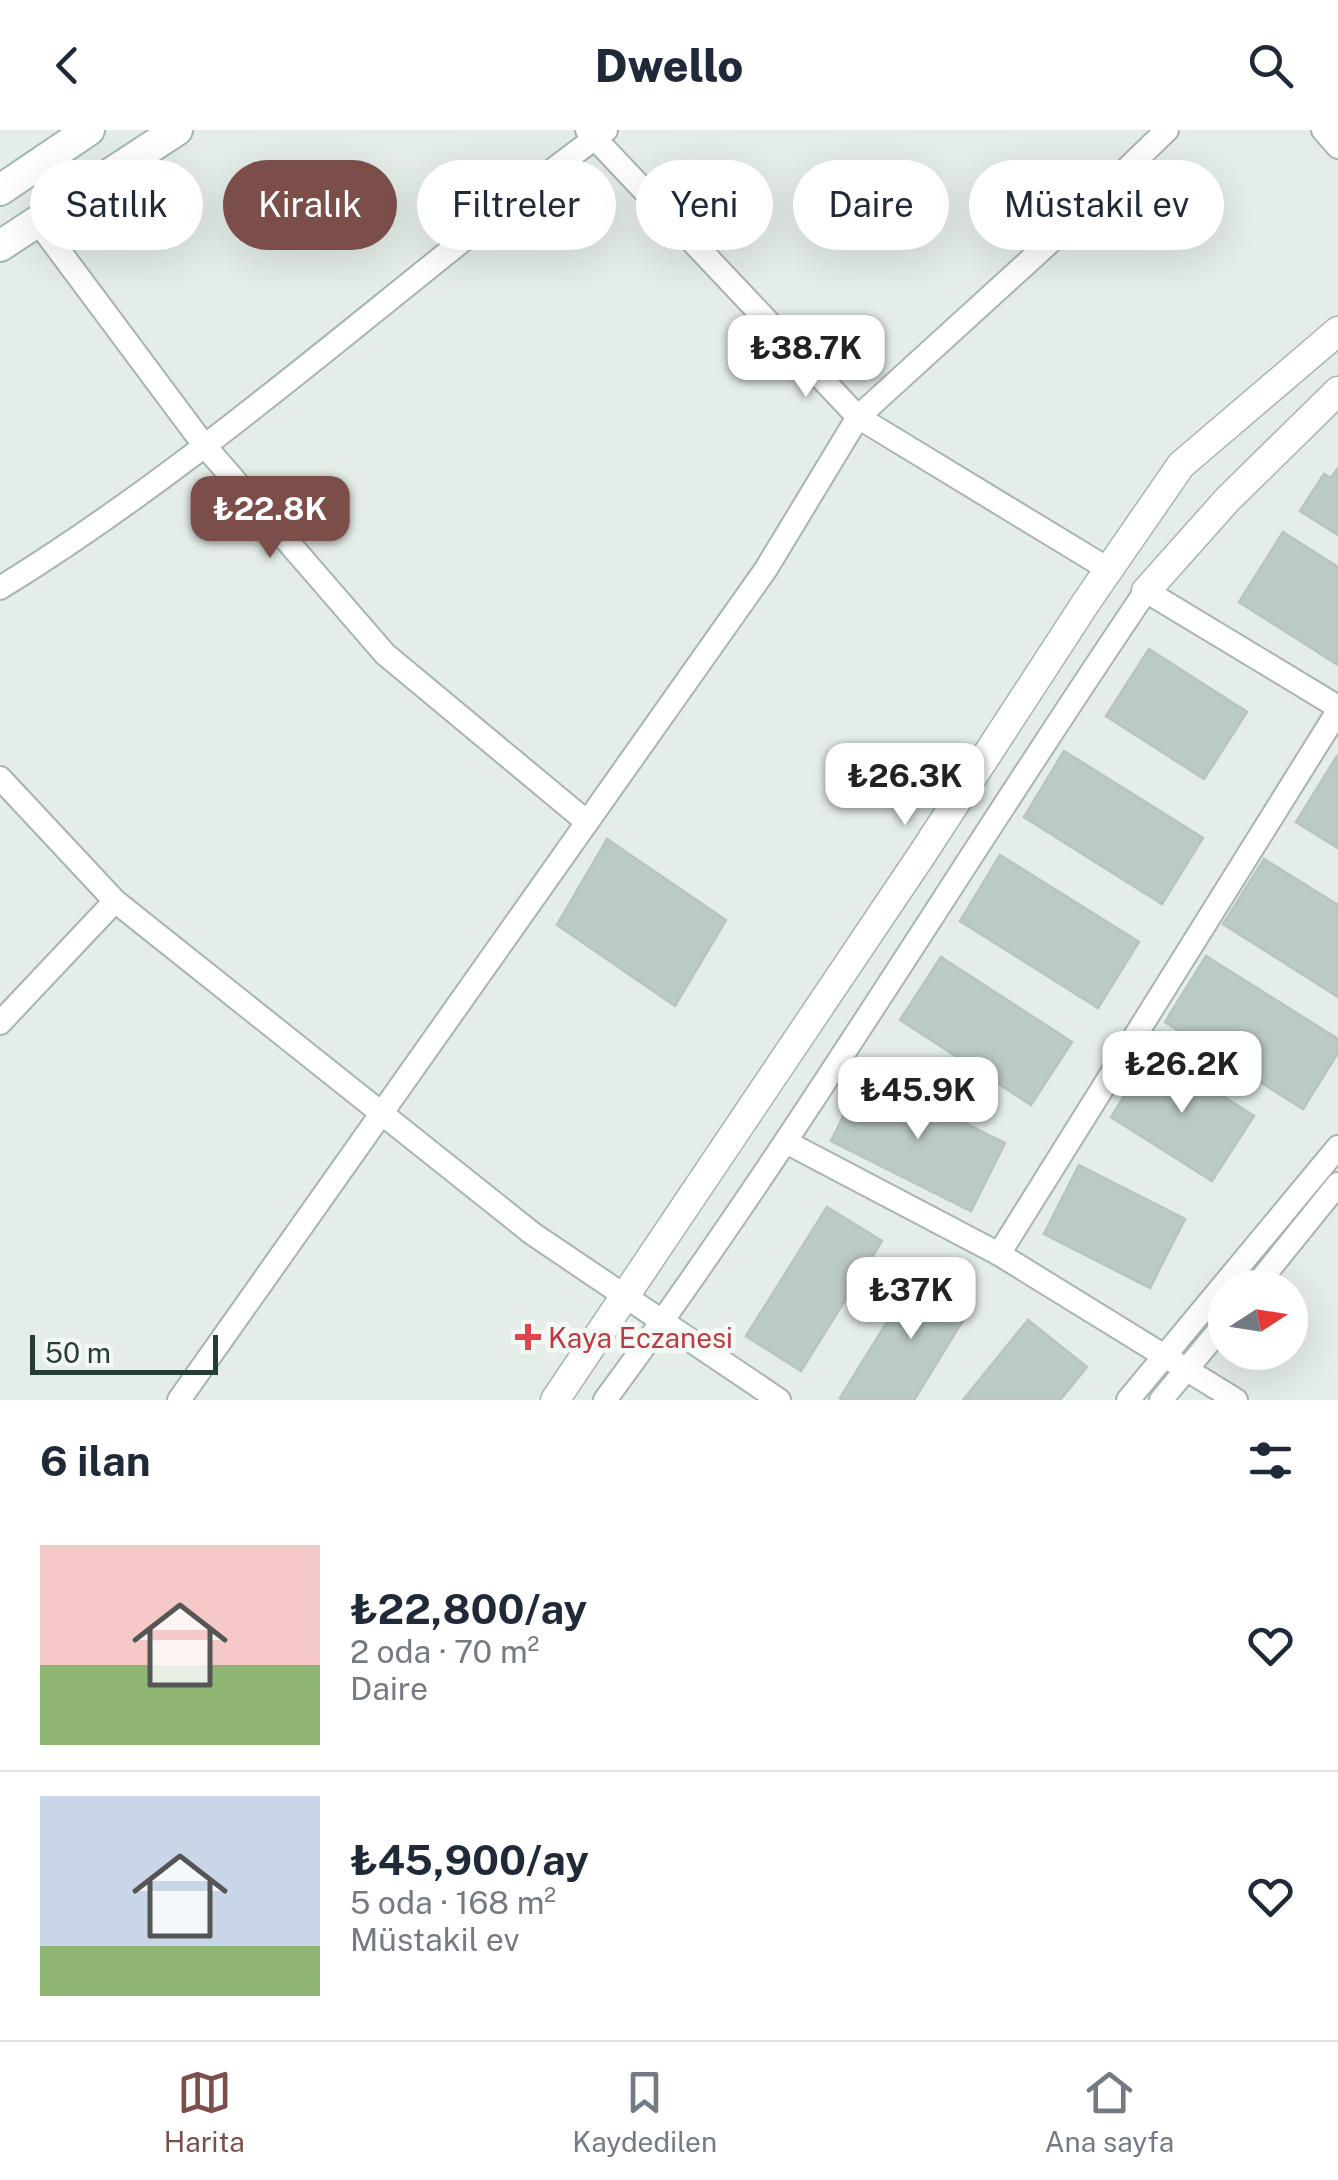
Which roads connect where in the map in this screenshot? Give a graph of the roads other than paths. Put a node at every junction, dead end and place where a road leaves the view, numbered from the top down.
1 (88, 130) edge
2 (177, 130) edge
3 (1167, 130) edge
4 (1323, 130) edge
5 (596, 133) edge
6 (1338, 147) edge
7 (131, 160) edge
8 (0, 190) edge
9 (30, 226) edge
10 (0, 246) edge
11 (59, 250) edge
12 (1338, 332) edge
13 (1338, 391) edge
14 (858, 417) junction
15 (204, 446) junction
16 (1108, 570) junction
17 (0, 588) edge
18 (1146, 591) junction
19 (1338, 709) edge
20 (0, 778) edge
21 (587, 822) junction
22 (115, 901) junction
23 (0, 1023) edge
24 (382, 1112) junction
25 (786, 1142) junction
26 (1338, 1147) edge
27 (1338, 1184) edge
28 (999, 1254) junction
29 (1269, 1270) edge
30 (627, 1296) junction
31 (664, 1321) junction
32 (1208, 1344) edge
33 (1165, 1358) junction
34 (1188, 1368) junction
35 (179, 1400) edge
36 (555, 1400) edge
37 (605, 1400) edge
38 (779, 1400) edge
39 (1128, 1400) edge
40 (1161, 1400) edge
41 (1236, 1400) edge

1 - 8 main road
2 - 7 main road
3 - 14 street
4 - 6 street
5 - 14 street
5 - 15 street
9 - 10 main road
11 - 15 street
12 - 16 street
13 - 18 street
14 - 16 street
14 - 21 street
15 - 17 street
15 - 21 street
16 - 30 street
18 - 19 street
18 - 25 street
19 - 28 street
20 - 22 street
21 - 24 street
22 - 23 street
22 - 24 street
24 - 30 street
24 - 35 street
25 - 28 street
25 - 31 street
26 - 33 street
27 - 29 street
28 - 33 street
30 - 31 street
30 - 36 street
31 - 37 street
31 - 38 street
32 - 34 street
33 - 34 street
33 - 39 street
34 - 40 street
34 - 41 street

